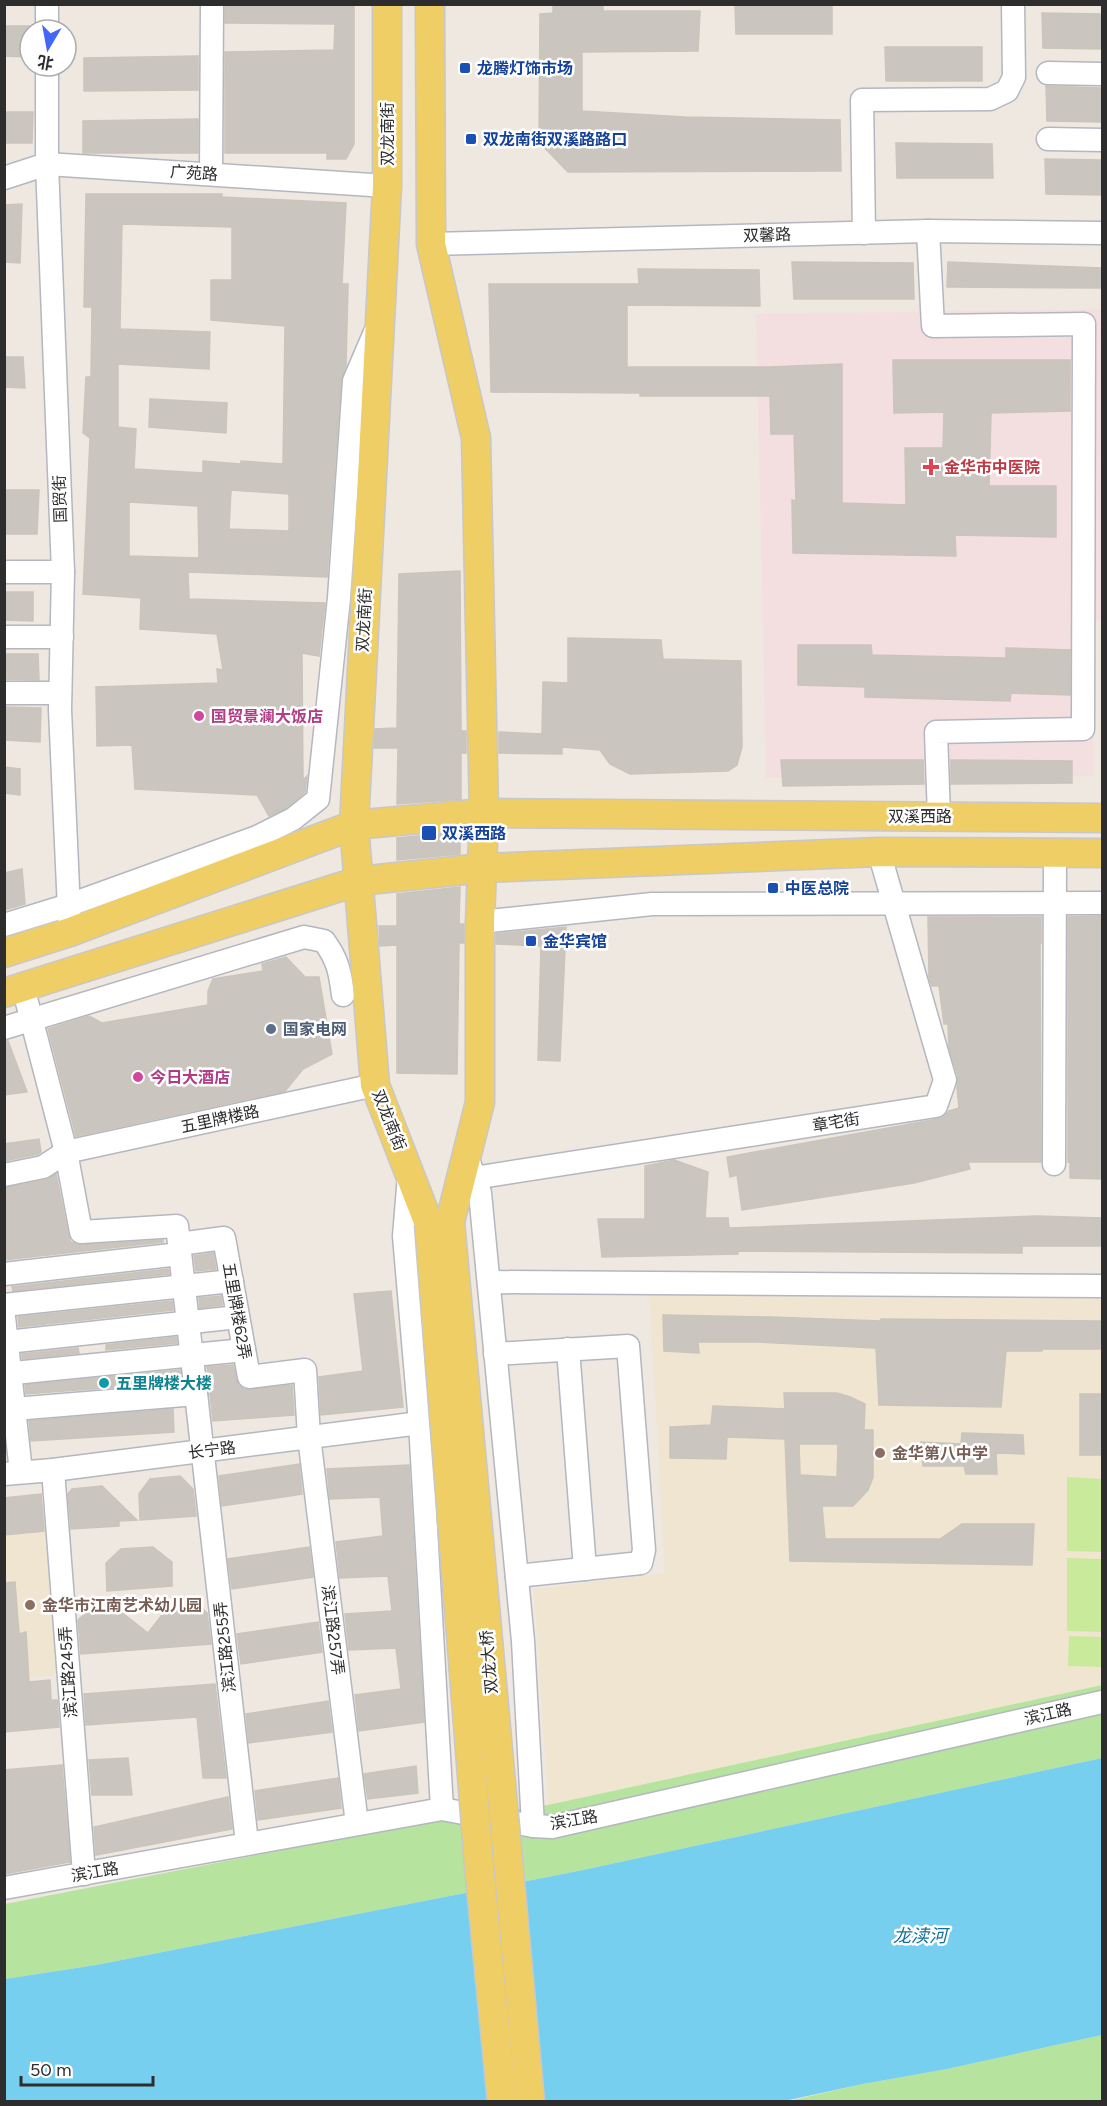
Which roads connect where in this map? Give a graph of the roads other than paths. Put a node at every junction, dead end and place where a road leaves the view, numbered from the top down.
1 (212, 4) edge
2 (387, 4) edge
3 (430, 4) edge
4 (1013, 4) edge
5 (1048, 73) dead end
6 (1102, 74) edge
7 (47, 78) edge
8 (1048, 139) dead end
9 (1102, 140) edge
10 (47, 164) junction
11 (211, 174) junction
12 (4, 178) edge
13 (387, 186) junction
14 (928, 231) junction
15 (864, 233) junction
16 (1102, 233) edge
17 (431, 244) junction
18 (380, 322) junction
19 (4, 572) edge
20 (63, 572) junction
21 (4, 637) edge
22 (62, 637) junction
23 (4, 693) edge
24 (60, 693) junction
25 (484, 813) junction
26 (939, 817) junction
27 (1102, 818) edge
28 (354, 825) junction
29 (879, 852) junction
30 (1055, 853) junction
31 (1102, 853) edge
32 (483, 868) junction
33 (359, 881) junction
34 (1055, 903) junction
35 (1102, 903) edge
36 (894, 904) junction
37 (69, 918) junction
38 (480, 922) junction
39 (4, 925) edge
40 (4, 953) edge
41 (14, 990) edge
42 (343, 995) dead end
43 (31, 1019) junction
44 (4, 1028) edge
45 (375, 1085) junction
46 (66, 1152) junction
47 (1054, 1164) dead end
48 (470, 1166) junction
49 (410, 1171) junction
50 (4, 1174) edge
51 (440, 1223) junction
52 (180, 1249) junction
53 (4, 1274) edge
54 (232, 1281) junction
55 (489, 1282) junction
56 (1102, 1286) edge
57 (184, 1287) junction
58 (4, 1305) edge
59 (238, 1317) junction
60 (188, 1322) junction
61 (6, 1332) edge
62 (568, 1349) junction
63 (244, 1350) junction
64 (495, 1353) junction
65 (192, 1356) junction
66 (7, 1373) edge
67 (196, 1394) junction
68 (14, 1409) junction
69 (420, 1423) junction
70 (309, 1437) junction
71 (203, 1451) junction
72 (53, 1470) junction
73 (13, 1473) edge
74 (585, 1569) junction
75 (517, 1576) junction
76 (1102, 1702) edge
77 (442, 1809) junction
78 (357, 1824) junction
79 (533, 1826) junction
80 (247, 1843) junction
81 (84, 1874) junction
82 (4, 1888) edge
83 (502, 2102) edge
84 (530, 2102) edge

1 - 11 street
2 - 13 main road, 双龙南街
3 - 17 main road
4 - 15 street
5 - 6 street
7 - 10 street, 国贸街
8 - 9 street
10 - 11 street, 广苑路
10 - 12 street, 广苑路
10 - 20 street, 国贸街
11 - 13 street, 广苑路
13 - 18 main road, 双龙南街
14 - 15 street, 双馨路
14 - 16 street, 双馨路
14 - 26 street
15 - 17 street, 双馨路
17 - 25 main road
18 - 28 main road, 双龙南街
18 - 37 street
19 - 20 street
20 - 22 street, 国贸街
21 - 22 street
22 - 24 street, 国贸街
23 - 24 street
24 - 37 street, 国贸街
25 - 26 main road, 双溪西路
25 - 28 main road, 双溪西路
25 - 32 main road
26 - 27 main road, 双溪西路
28 - 33 main road, 双龙南街
28 - 37 main road, 双溪西路
29 - 30 main road
29 - 32 main road
29 - 36 street, 章宅街
30 - 31 main road
30 - 34 street
32 - 33 main road
32 - 38 main road
33 - 41 main road
33 - 45 main road, 双龙南街
34 - 35 street
34 - 36 street
34 - 47 street
36 - 38 street
36 - 48 street, 章宅街
37 - 39 street
37 - 40 main road, 双溪西路
38 - 48 main road
41 - 43 street
42 - 43 street
43 - 44 street
43 - 46 street
45 - 46 street, 五里牌楼路
45 - 49 main road, 双龙南街
46 - 50 street, 五里牌楼路
46 - 52 street
48 - 51 main road
48 - 55 street
49 - 51 main road, 双龙南街
49 - 69 street
51 - 83 main road, 双龙大桥, bridge
51 - 84 main road, 双龙大桥, bridge
52 - 53 street
52 - 54 street, 五里牌楼62弄
52 - 57 street, 滨江路255弄
54 - 57 street
54 - 59 street, 五里牌楼62弄
55 - 56 street
55 - 64 street
57 - 58 street
57 - 60 street, 滨江路255弄
59 - 60 street
59 - 63 street, 五里牌楼62弄
60 - 61 street
60 - 65 street, 滨江路255弄
61 - 66 street
62 - 64 street
62 - 74 street
62 - 74 street
63 - 65 street
63 - 70 street, 五里牌楼62弄
64 - 75 street
65 - 66 street
65 - 67 street, 滨江路255弄
66 - 68 street
67 - 68 street
67 - 71 street, 滨江路255弄
68 - 73 street
69 - 70 street, 长宁路
69 - 77 street
70 - 71 street, 长宁路
70 - 78 street, 滨江路257弄
71 - 72 street, 长宁路
71 - 80 street, 滨江路255弄
72 - 73 street, 长宁路
72 - 81 street, 滨江路245弄
74 - 75 street
75 - 79 street
76 - 79 street, 滨江路
77 - 78 street, 滨江路
77 - 79 street, 滨江路
78 - 80 street, 滨江路
80 - 81 street, 滨江路
81 - 82 street, 滨江路

